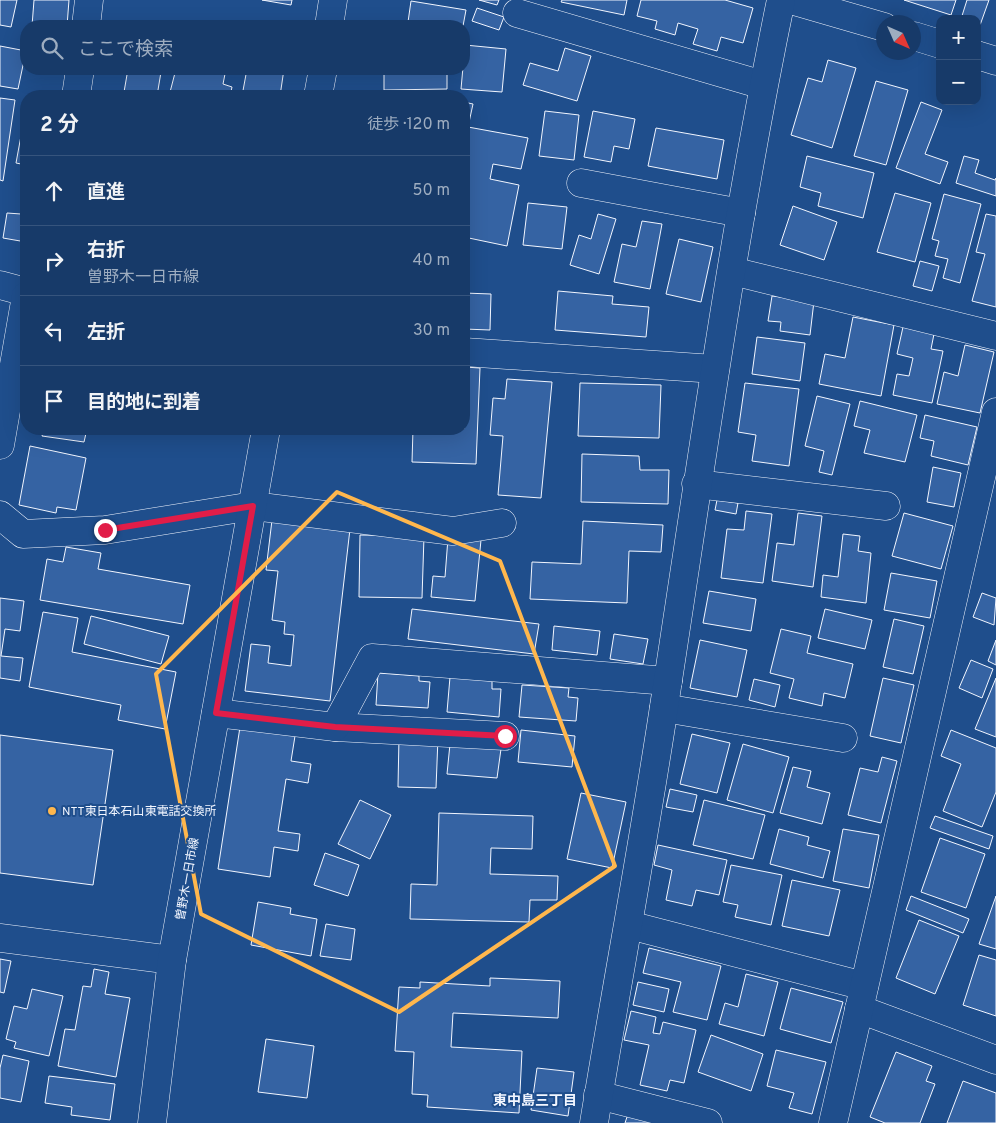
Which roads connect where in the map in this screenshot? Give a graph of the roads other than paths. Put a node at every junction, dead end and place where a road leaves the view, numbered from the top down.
1 (89, 0) edge
2 (333, 0) edge
3 (781, 0) edge
4 (791, 0) edge
5 (517, 13) dead end
6 (87, 20) edge
7 (330, 20) edge
8 (876, 25) edge
9 (921, 38) edge
10 (936, 43) edge
11 (981, 56) edge
12 (996, 61) edge
13 (79, 75) edge
14 (321, 75) edge
15 (764, 85) junction
16 (77, 90) edge
17 (319, 90) edge
18 (581, 183) dead end
19 (740, 213) junction
20 (732, 271) junction
21 (0, 285) edge
22 (20, 290) edge
23 (20, 330) edge
24 (996, 336) edge
25 (470, 352) edge
26 (715, 369) junction
27 (996, 412) edge
28 (265, 435) edge
29 (0, 445) edge
30 (696, 484) junction
31 (253, 506) junction
32 (886, 506) dead end
33 (0, 515) edge
34 (502, 523) dead end
35 (668, 681) junction
36 (664, 708) junction
37 (216, 713) junction
38 (335, 727) junction
39 (505, 736) dead end
40 (843, 738) dead end
41 (629, 924) junction
42 (0, 938) edge
43 (172, 960) junction
44 (861, 997) junction
45 (996, 1060) edge
46 (598, 1095) junction
47 (152, 1123) edge
48 (594, 1123) edge
49 (708, 1123) edge
50 (832, 1123) edge

1 - 6 street
2 - 7 street
3 - 15 street
4 - 8 street
5 - 15 street
9 - 10 street
11 - 12 street
13 - 16 street
14 - 17 street
15 - 19 street
18 - 19 street
19 - 20 street
20 - 24 street
20 - 26 street
21 - 22 street
23 - 29 street
25 - 26 street
26 - 30 street
27 - 44 street
28 - 31 street, 曽野木一日市線
30 - 32 street
30 - 35 street
31 - 33 street
31 - 34 street
31 - 37 street, 曽野木一日市線
35 - 36 street
35 - 38 street
36 - 40 street
36 - 41 street
37 - 38 street
37 - 43 street, 曽野木一日市線
38 - 39 street
41 - 44 street
41 - 46 street
42 - 43 street
43 - 47 street, 曽野木一日市線
44 - 45 street
44 - 50 street
46 - 48 street
46 - 49 street

